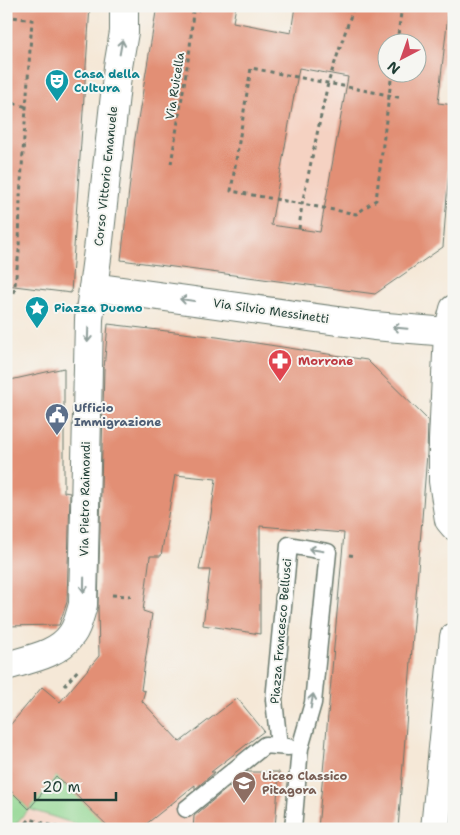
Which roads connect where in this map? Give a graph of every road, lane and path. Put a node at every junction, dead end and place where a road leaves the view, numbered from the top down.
1 (124, 6) edge
2 (354, 6) edge
3 (402, 6) edge
4 (194, 10) dead end
5 (6, 16) edge
6 (398, 32) edge
7 (390, 82) edge
8 (328, 83) junction
9 (388, 95) junction
10 (402, 98) dead end
11 (6, 101) edge
12 (28, 106) junction
13 (171, 164) dead end
14 (302, 204) junction
15 (299, 229) dead end
16 (93, 286) junction
17 (14, 294) dead end
18 (451, 321) edge
19 (454, 526) edge
20 (112, 595) dead end
21 (131, 596) dead end
22 (454, 637) edge
23 (6, 666) edge
24 (80, 667) dead end
25 (452, 680) edge
26 (64, 686) dead end
27 (279, 746) junction
28 (300, 748) junction
29 (186, 809) dead end
30 (21, 829) edge
31 (63, 829) edge
32 (293, 829) edge
33 (436, 829) edge

16 -> 1 street, Corso Vittorio Emanuele
2 - 8 path
3 - 6 path
4 - 13 path, Via Ruicella
5 - 12 path
7 - 9 path
8 - 9 path
8 - 14 path
8 - 14 path
9 - 10 path
9 - 14 path
11 - 12 path
12 - 17 path
14 - 15 path
18 -> 16 street, Via Silvio Messinetti
16 -> 23 street, Via Pietro Raimondi
18 - 19 street
20 - 21 path
22 - 25 street
24 - 26 path
25 - 33 street
27 - 28 lane
28 -> 27 lane, Piazza Francesco Bellusci
27 - 29 lane
28 - 32 lane
30 - 31 path

